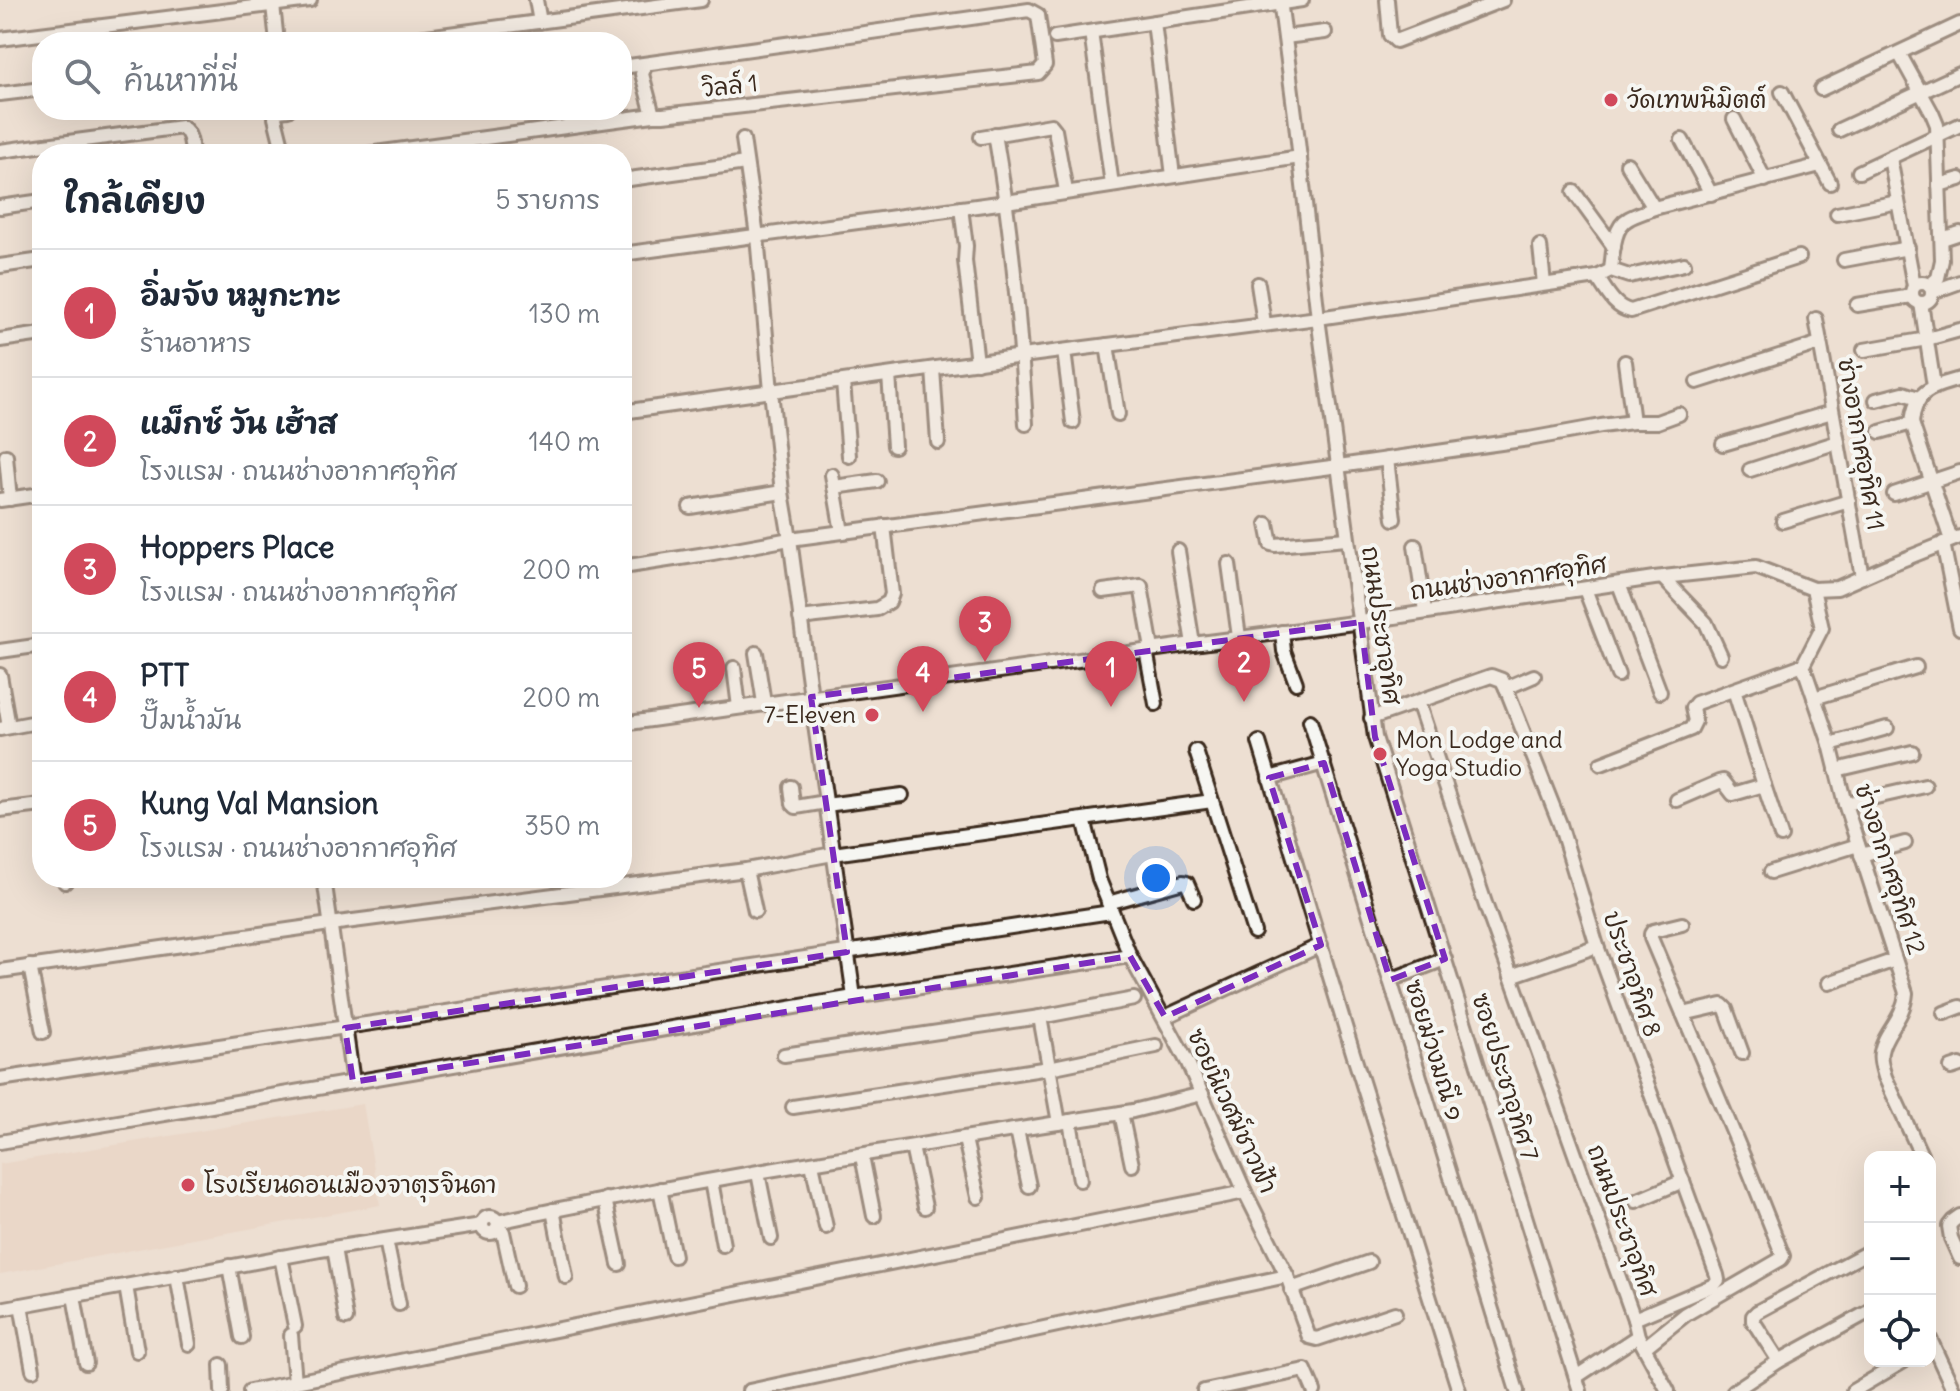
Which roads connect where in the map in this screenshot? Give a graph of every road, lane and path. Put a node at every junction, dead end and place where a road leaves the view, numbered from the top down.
1 (310, 0) edge
2 (536, 0) edge
3 (701, 0) edge
4 (1302, 0) edge
5 (1387, 0) edge
6 (1503, 0) edge
7 (1280, 1) edge
8 (273, 5) junction
9 (540, 22) junction
10 (1154, 22) junction
11 (1960, 24) edge
12 (95, 32) edge
13 (276, 32) edge
14 (464, 32) edge
15 (1091, 32) junction
16 (1325, 32) dead end
17 (1055, 37) dead end
18 (1285, 37) junction
19 (32, 38) edge
20 (0, 39) edge
21 (1899, 53) junction
22 (646, 64) junction
23 (632, 66) edge
24 (1960, 74) edge
25 (1821, 89) dead end
26 (32, 90) edge
27 (1782, 92) dead end
28 (1921, 93) junction
29 (0, 94) edge
30 (653, 115) junction
31 (632, 118) edge
32 (1734, 119) dead end
33 (276, 120) edge
34 (616, 120) edge
35 (1960, 125) edge
36 (1839, 130) dead end
37 (995, 134) junction
38 (1938, 136) junction
39 (981, 137) dead end
40 (743, 139) dead end
41 (1682, 140) dead end
42 (53, 144) edge
43 (191, 144) edge
44 (282, 144) edge
45 (441, 144) edge
46 (32, 147) edge
47 (0, 151) edge
48 (1300, 157) junction
49 (1890, 158) junction
50 (746, 163) junction
51 (1627, 164) dead end
52 (1820, 165) junction
53 (1859, 172) dead end
54 (1173, 176) junction
55 (632, 179) edge
56 (1960, 179) edge
57 (1765, 180) junction
58 (1830, 183) dead end
59 (1112, 185) junction
60 (1939, 185) junction
61 (1066, 191) junction
62 (1574, 192) dead end
63 (1711, 194) junction
64 (32, 202) edge
65 (1006, 202) junction
66 (1898, 202) junction
67 (0, 207) edge
68 (961, 208) junction
69 (1654, 208) junction
70 (1837, 214) dead end
71 (1960, 233) edge
72 (757, 236) junction
73 (1942, 239) junction
74 (1540, 246) dead end
75 (1614, 247) junction
76 (1908, 248) junction
77 (632, 253) edge
78 (1799, 257) dead end
79 (1844, 260) dead end
80 (32, 261) edge
81 (1684, 264) dead end
82 (0, 266) edge
83 (1611, 270) junction
84 (1597, 277) junction
85 (1960, 282) edge
86 (1258, 284) dead end
87 (1544, 284) junction
88 (1930, 289) junction
89 (1916, 295) junction
90 (1857, 305) dead end
91 (1318, 318) junction
92 (1816, 319) dead end
93 (1264, 323) junction
94 (1960, 330) edge
95 (32, 335) edge
96 (1927, 339) junction
97 (0, 340) edge
98 (1820, 343) junction
99 (1107, 345) junction
100 (1864, 350) dead end
101 (1064, 351) junction
102 (1022, 356) junction
103 (1625, 362) dead end
104 (977, 363) junction
105 (933, 369) junction
106 (889, 375) junction
107 (1960, 379) edge
108 (843, 382) junction
109 (1697, 382) dead end
110 (1934, 386) junction
111 (771, 391) junction
112 (1918, 398) junction
113 (1876, 400) dead end
114 (632, 411) edge
115 (1832, 412) junction
116 (1118, 414) dead end
117 (1679, 414) dead end
118 (1073, 422) dead end
119 (1633, 422) junction
120 (1912, 423) junction
121 (1026, 424) dead end
122 (1880, 432) dead end
123 (938, 442) dead end
124 (1838, 442) junction
125 (1723, 444) dead end
126 (894, 446) dead end
127 (6, 456) dead end
128 (849, 456) dead end
129 (1387, 459) junction
130 (1339, 466) junction
131 (1750, 470) dead end
132 (1960, 472) edge
133 (877, 481) dead end
134 (1932, 482) junction
135 (782, 492) junction
136 (1894, 494) dead end
137 (32, 496) edge
138 (5, 500) edge
139 (1849, 501) junction
140 (690, 507) dead end
141 (1394, 519) dead end
142 (1783, 521) dead end
143 (1267, 524) dead end
144 (884, 526) junction
145 (842, 532) junction
146 (790, 539) junction
147 (1347, 539) junction
148 (1951, 540) edge
149 (1415, 546) dead end
150 (1178, 551) dead end
151 (1229, 564) dead end
152 (632, 565) edge
153 (1862, 577) junction
154 (1663, 578) junction
155 (1619, 584) junction
156 (1585, 589) junction
157 (1813, 589) junction
158 (1103, 591) dead end
159 (1425, 611) junction
160 (800, 618) junction
161 (1361, 622) junction
162 (1959, 622) edge
163 (1282, 632) junction
164 (1239, 637) junction
165 (1193, 644) junction
166 (32, 646) edge
167 (1149, 650) junction
168 (0, 651) edge
169 (756, 653) dead end
170 (1721, 656) dead end
171 (1803, 665) junction
172 (1916, 667) dead end
173 (734, 668) dead end
174 (0, 675) edge
175 (1618, 675) dead end
176 (1534, 676) dead end
177 (1296, 683) dead end
178 (1506, 688) junction
179 (1734, 690) junction
180 (1660, 692) dead end
181 (811, 697) junction
182 (1814, 698) junction
183 (1418, 702) junction
184 (764, 703) junction
185 (1156, 704) dead end
186 (739, 707) junction
187 (1371, 718) junction
188 (1310, 721) dead end
189 (32, 723) edge
190 (632, 723) edge
191 (4, 728) edge
192 (1887, 728) dead end
193 (1259, 742) dead end
194 (1830, 744) junction
195 (1196, 751) dead end
196 (1912, 752) dead end
197 (1324, 763) junction
198 (1601, 764) dead end
199 (1836, 770) junction
200 (1269, 778) junction
201 (1764, 785) junction
202 (1925, 786) dead end
203 (791, 787) dead end
204 (902, 795) dead end
205 (1677, 800) dead end
206 (1212, 801) junction
207 (826, 803) junction
208 (1845, 804) junction
209 (32, 806) edge
210 (0, 810) edge
211 (1084, 819) junction
212 (1781, 836) dead end
213 (1905, 843) dead end
214 (1860, 850) junction
215 (833, 854) junction
216 (746, 870) junction
217 (1771, 872) dead end
218 (632, 881) edge
219 (325, 888) edge
220 (555, 888) edge
221 (1194, 899) dead end
222 (1110, 908) junction
223 (755, 911) dead end
224 (330, 924) junction
225 (1682, 924) dead end
226 (1254, 932) dead end
227 (1321, 945) junction
228 (1597, 946) junction
229 (847, 952) junction
230 (1130, 956) junction
231 (1445, 959) junction
232 (1895, 960) junction
233 (30, 966) junction
234 (0, 971) edge
235 (1511, 976) junction
236 (1390, 980) junction
237 (1829, 983) dead end
238 (854, 997) junction
239 (1134, 999) dead end
240 (1960, 1007) edge
241 (1944, 1013) dead end
242 (1683, 1014) junction
243 (1040, 1017) junction
244 (1165, 1017) junction
245 (345, 1028) junction
246 (43, 1032) dead end
247 (1156, 1046) dead end
248 (1742, 1053) dead end
249 (784, 1055) dead end
250 (1049, 1068) junction
251 (0, 1079) edge
252 (353, 1082) junction
253 (1202, 1094) junction
254 (793, 1107) dead end
255 (1121, 1113) junction
256 (1064, 1122) junction
257 (1017, 1130) junction
258 (965, 1139) junction
259 (0, 1142) edge
260 (912, 1147) junction
261 (1919, 1151) edge
262 (862, 1156) junction
263 (812, 1164) junction
264 (1132, 1165) dead end
265 (758, 1173) junction
266 (1080, 1180) dead end
267 (711, 1181) junction
268 (1683, 1181) junction
269 (1029, 1186) dead end
270 (660, 1189) junction
271 (1245, 1192) junction
272 (978, 1197) dead end
273 (605, 1199) junction
274 (1636, 1201) dead end
275 (925, 1207) dead end
276 (553, 1210) junction
277 (874, 1216) dead end
278 (1960, 1216) edge
279 (497, 1225) junction
280 (826, 1227) dead end
281 (771, 1238) dead end
282 (386, 1240) junction
283 (723, 1245) dead end
284 (334, 1248) junction
285 (1864, 1254) edge
286 (674, 1256) dead end
287 (281, 1257) junction
288 (1960, 1258) edge
289 (1369, 1262) dead end
290 (619, 1264) dead end
291 (229, 1266) junction
292 (177, 1276) junction
293 (566, 1277) dead end
294 (1289, 1283) junction
295 (126, 1286) junction
296 (515, 1286) dead end
297 (74, 1296) junction
298 (399, 1304) dead end
299 (21, 1305) junction
300 (0, 1309) edge
301 (1395, 1313) dead end
302 (1864, 1314) edge
303 (346, 1318) dead end
304 (1634, 1319) junction
305 (242, 1337) dead end
306 (1641, 1342) junction
307 (189, 1344) dead end
308 (137, 1351) dead end
309 (1936, 1353) edge
310 (1779, 1361) junction
311 (86, 1363) dead end
312 (221, 1365) dead end
313 (1894, 1367) edge
314 (33, 1370) dead end
315 (1576, 1377) junction
316 (295, 1382) junction
317 (222, 1391) edge
318 (250, 1391) edge
319 (749, 1391) edge
320 (1204, 1391) edge
321 (1314, 1391) edge
322 (1459, 1391) edge
323 (1517, 1391) edge
324 (1580, 1391) edge
325 (1668, 1391) edge
326 (1734, 1391) edge
327 (1853, 1391) edge
328 (1954, 1391) edge

1 - 8 street
2 - 9 street
3 - 9 street
4 - 7 street
5 - 6 street
7 - 10 street
7 - 18 street, ถนนประชาอุทิศ
8 - 12 street
8 - 13 street
9 - 14 street
10 - 15 street
10 - 54 street
11 - 21 street
15 - 17 street
15 - 59 street
16 - 18 street
18 - 48 street, ถนนประชาอุทิศ
19 - 20 street
21 - 25 street
21 - 28 street
22 - 23 street
22 - 30 street
22 - 30 street, วิลล์ 1
24 - 28 street
26 - 29 street
27 - 52 street
28 - 36 street
28 - 38 street
30 - 31 street, วิลล์ 1
32 - 57 street
33 - 44 street
34 - 45 street, วิลล์ 1
35 - 38 street
37 - 39 street
37 - 61 street
37 - 65 street
38 - 49 street
38 - 60 street
40 - 50 street
41 - 63 street
42 - 43 street
46 - 47 street
48 - 54 street
48 - 91 street, ถนนประชาอุทิศ
49 - 53 street
49 - 66 street
50 - 55 street
50 - 72 street
51 - 69 street
52 - 57 street
52 - 58 street
54 - 59 street
56 - 60 street
57 - 63 street
59 - 61 street
60 - 73 street
61 - 65 street
62 - 75 street
63 - 69 street
64 - 67 street
65 - 68 street
65 - 102 street
66 - 70 street
66 - 76 street
68 - 72 street
68 - 104 street
69 - 75 street
71 - 73 street
72 - 77 street
72 - 111 street
73 - 88 street
74 - 87 street
75 - 83 street
76 - 79 street
76 - 89 street
78 - 84 street
80 - 82 street
81 - 83 street
83 - 84 street
84 - 87 street
85 - 88 street
86 - 93 street
87 - 91 street
88 - 89 street
89 - 90 street
89 - 96 street
91 - 93 street
91 - 130 street, ถนนประชาอุทิศ
92 - 98 street, ช่างอากาศอุทิศ 11
93 - 99 street
94 - 96 street
95 - 97 street
96 - 100 street
96 - 110 street
98 - 109 street
98 - 115 street, ช่างอากาศอุทิศ 11
99 - 101 street
99 - 116 street
101 - 102 street
101 - 118 street
102 - 104 street
102 - 121 street
103 - 119 street
104 - 105 street
105 - 106 street
105 - 123 street
106 - 108 street
106 - 126 street
107 - 110 street
108 - 111 street
108 - 128 street
110 - 112 street
111 - 114 street
111 - 135 street
112 - 113 street
112 - 120 street
115 - 124 street, ช่างอากาศอุทิศ 11
115 - 125 street
117 - 119 street
119 - 129 street
120 - 122 street
120 - 134 street
124 - 131 street
124 - 139 street, ช่างอากาศอุทิศ 11
127 - 138 street
129 - 130 street
129 - 141 street
130 - 144 street
130 - 147 street, ถนนประชาอุทิศ
132 - 134 street
133 - 145 street
134 - 136 street
134 - 148 street
135 - 140 street
135 - 146 street
137 - 138 street
139 - 142 street
139 - 153 street, ช่างอากาศอุทิศ 11
143 - 147 street
144 - 145 street
144 - 160 street
145 - 146 street
146 - 152 street
146 - 160 street
147 - 161 street, ถนนประชาอุทิศ
148 - 153 street
148 - 162 street
149 - 159 street
150 - 165 street
151 - 164 street
153 - 157 street
154 - 155 street, ถนนช่างอากาศอุทิศ
154 - 157 street, ถนนช่างอากาศอุทิศ
154 - 170 street
155 - 156 street, ถนนช่างอากาศอุทิศ
155 - 180 street
156 - 159 street, ถนนช่างอากาศอุทิศ
156 - 175 street
157 - 171 street
158 - 167 street
159 - 161 street, ถนนช่างอากาศอุทิศ
160 - 181 street
161 - 163 street, ถนนช่างอากาศอุทิศ
161 - 187 street, ถนนประชาอุทิศ
163 - 164 street, ถนนช่างอากาศอุทิศ
163 - 177 street
164 - 165 street, ถนนช่างอากาศอุทิศ
165 - 167 street, ถนนช่างอากาศอุทิศ
166 - 168 street
167 - 181 street, ถนนช่างอากาศอุทิศ
167 - 185 street
169 - 184 street
171 - 179 street
171 - 182 street, ช่างอากาศอุทิศ 12
172 - 182 street
173 - 186 street
174 - 191 street
176 - 178 street
178 - 183 street
178 - 228 street, ประชาอุทิศ 8
179 - 198 street
179 - 201 street
181 - 184 street, ถนนช่างอากาศอุทิศ
181 - 207 street
182 - 194 street, ช่างอากาศอุทิศ 12
183 - 187 street, ถนนประชาอุทิศ
183 - 235 street, ถนนประชาอุทิศ
184 - 186 street, ถนนช่างอากาศอุทิศ
186 - 190 street, ถนนช่างอากาศอุทิศ
187 - 231 street, ซอยประชาอุทิศ 7
188 - 197 street, ซอยม่วงมณี ๑
189 - 191 street
192 - 194 street
193 - 200 street
194 - 199 street, ช่างอากาศอุทิศ 12
195 - 206 street
196 - 199 street
197 - 200 street
197 - 236 street, ซอยม่วงมณี ๑
199 - 208 street, ช่างอากาศอุทิศ 12
200 - 227 street
201 - 205 street
201 - 212 street
202 - 208 street
203 - 207 street
204 - 207 street
206 - 211 street
206 - 226 street
207 - 215 street
208 - 214 street, ช่างอากาศอุทิศ 12
209 - 210 street
211 - 215 street
211 - 222 street, ซอยนิเวศม์ชาวฟ้า
213 - 214 street
214 - 217 street
214 - 232 street, ช่างอากาศอุทิศ 12
215 - 216 street
215 - 229 street
216 - 218 street
216 - 223 street
219 - 224 street
220 - 224 street
221 - 222 street
222 - 229 street
222 - 230 street, ซอยนิเวศม์ชาวฟ้า
224 - 233 street
224 - 245 street
225 - 242 street
227 - 244 street
227 - 322 street
228 - 235 street
228 - 268 street, ประชาอุทิศ 8
229 - 238 street
229 - 245 street
230 - 238 street
230 - 244 street, ซอยนิเวศม์ชาวฟ้า
231 - 236 street
231 - 315 street, ซอยประชาอุทิศ 7
232 - 237 street
232 - 261 street, ช่างอากาศอุทิศ 12
233 - 234 street
233 - 246 street
235 - 304 street, ถนนประชาอุทิศ
236 - 323 street, ซอยม่วงมณี ๑
238 - 252 street
239 - 243 street
240 - 241 street
242 - 248 street
242 - 306 street
243 - 249 street
243 - 250 street
244 - 253 street, ซอยนิเวศม์ชาวฟ้า
245 - 251 street
245 - 252 street
247 - 250 street
250 - 254 street
250 - 256 street
252 - 259 street
253 - 255 street
253 - 271 street, ซอยนิเวศม์ชาวฟ้า
255 - 256 street
255 - 264 street
256 - 257 street
256 - 266 street
257 - 258 street
257 - 269 street
258 - 260 street
258 - 272 street
260 - 262 street
260 - 275 street
262 - 263 street
262 - 277 street
263 - 265 street
263 - 280 street
265 - 267 street
265 - 281 street
267 - 270 street
267 - 283 street
268 - 274 street
268 - 304 street, ประชาอุทิศ 8
270 - 273 street
270 - 286 street
271 - 294 street, ซอยนิเวศม์ชาวฟ้า
271 - 316 street
273 - 276 street
273 - 290 street
276 - 279 street
276 - 293 street
278 - 288 street
279 - 282 street
279 - 296 street
282 - 284 street
282 - 298 street
284 - 287 street
284 - 303 street
285 - 310 street
287 - 291 street
287 - 316 street
289 - 294 street
291 - 292 street
291 - 305 street
292 - 295 street
292 - 307 street
294 - 301 street, ซอยนิเวศม์ชาวฟ้า
294 - 319 street
295 - 297 street
295 - 308 street
297 - 299 street
297 - 311 street
299 - 300 street
299 - 314 street
302 - 310 street
304 - 306 street, ถนนประชาอุทิศ
306 - 315 street
306 - 325 street, ถนนประชาอุทิศ
309 - 328 street
310 - 326 street
312 - 317 street
313 - 327 street
315 - 324 street, ซอยประชาอุทิศ 7
316 - 318 street
320 - 321 street

